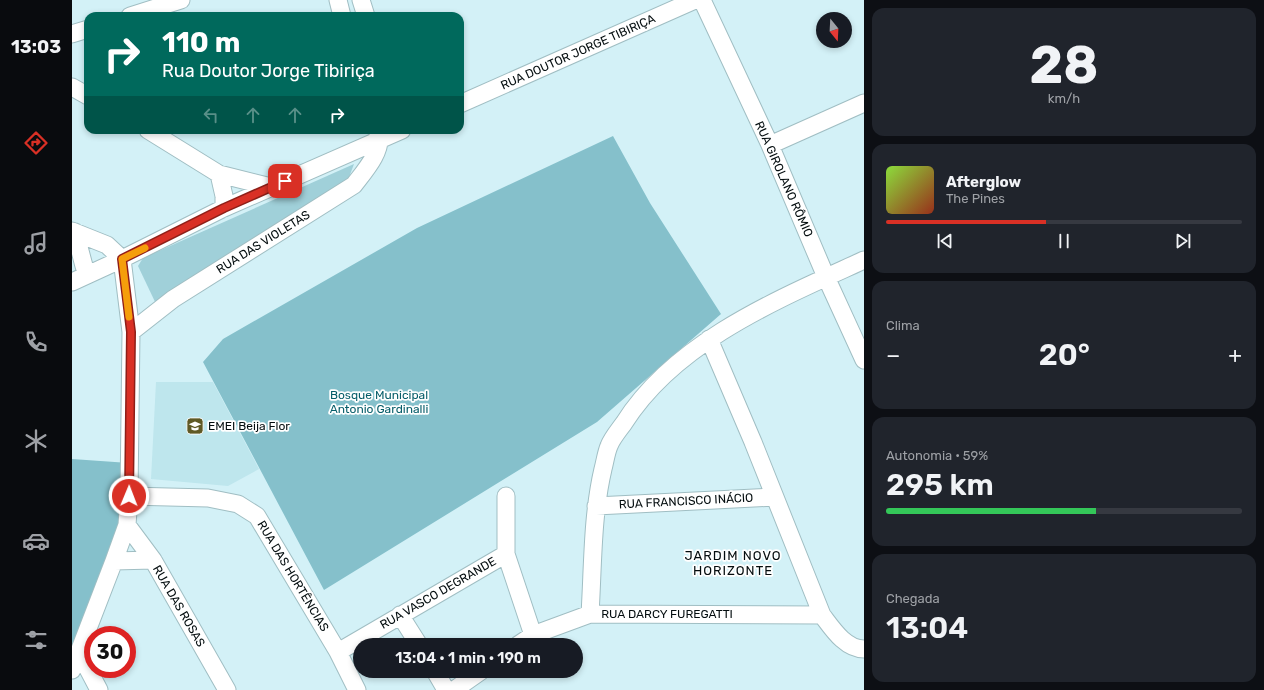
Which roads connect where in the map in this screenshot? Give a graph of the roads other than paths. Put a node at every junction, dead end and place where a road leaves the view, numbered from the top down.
1 (181, 0) edge
2 (361, 0) edge
3 (695, 0) edge
4 (702, 0) edge
5 (143, 12) edge
6 (365, 12) edge
7 (84, 30) edge
8 (72, 34) edge
9 (72, 87) edge
10 (84, 94) edge
11 (464, 102) edge
12 (864, 103) edge
13 (156, 134) edge
14 (379, 135) edge
15 (770, 146) junction
16 (219, 174) junction
17 (271, 187) junction
18 (224, 208) junction
19 (73, 231) edge
20 (122, 259) junction
21 (864, 260) edge
22 (89, 274) junction
23 (826, 277) junction
24 (72, 282) edge
25 (131, 332) junction
26 (709, 339) junction
27 (864, 360) edge
28 (129, 496) junction
29 (506, 496) dead end
30 (775, 497) junction
31 (596, 506) junction
32 (127, 525) junction
33 (506, 554) junction
34 (153, 560) junction
35 (114, 561) junction
36 (590, 614) junction
37 (400, 615) junction
38 (822, 615) junction
39 (533, 635) junction
40 (415, 638) edge
41 (528, 638) edge
42 (861, 649) edge
43 (80, 652) junction
44 (338, 652) junction
45 (72, 670) edge
46 (72, 678) edge
47 (439, 678) edge
48 (471, 678) edge
49 (98, 688) edge
50 (227, 690) edge
51 (357, 690) edge
52 (446, 690) edge
53 (454, 690) edge

1 - 5 street
2 - 6 street
3 - 11 street, RUA DOUTOR JORGE TIBIRIÇA
4 - 15 street, RUA GIROLANO RÔMIO
7 - 8 street
9 - 10 street
12 - 15 street
13 - 16 street
14 - 17 street
14 - 25 street, RUA DAS VIOLETAS
15 - 23 street, RUA GIROLANO RÔMIO
16 - 17 street
16 - 18 street
17 - 18 street
18 - 20 street
19 - 20 street
19 - 22 street
20 - 22 street
20 - 25 street
21 - 23 street
22 - 24 street
23 - 26 street
23 - 27 street, RUA GIROLANO RÔMIO
25 - 28 street
26 - 30 street
26 - 31 street
28 - 32 street
28 - 44 street, RUA DAS HORTÊNCIAS
29 - 33 street
30 - 31 street, RUA FRANCISCO INÁCIO
30 - 38 street
31 - 36 street
32 - 34 street, RUA DAS ROSAS
32 - 35 street
33 - 37 street, RUA VASCO DEGRANDE
33 - 39 street, RUA VASCO DEGRANDE
34 - 35 street
34 - 50 street, RUA DAS ROSAS
35 - 43 street
36 - 38 street, RUA DARCY FUREGATTI
36 - 39 street, RUA DARCY FUREGATTI
37 - 40 street
37 - 44 street, RUA VASCO DEGRANDE
38 - 42 street
39 - 41 street, RUA DARCY FUREGATTI
43 - 45 street
43 - 49 street
44 - 51 street, RUA DAS HORTÊNCIAS
46 - 49 street
47 - 52 street
48 - 53 street

